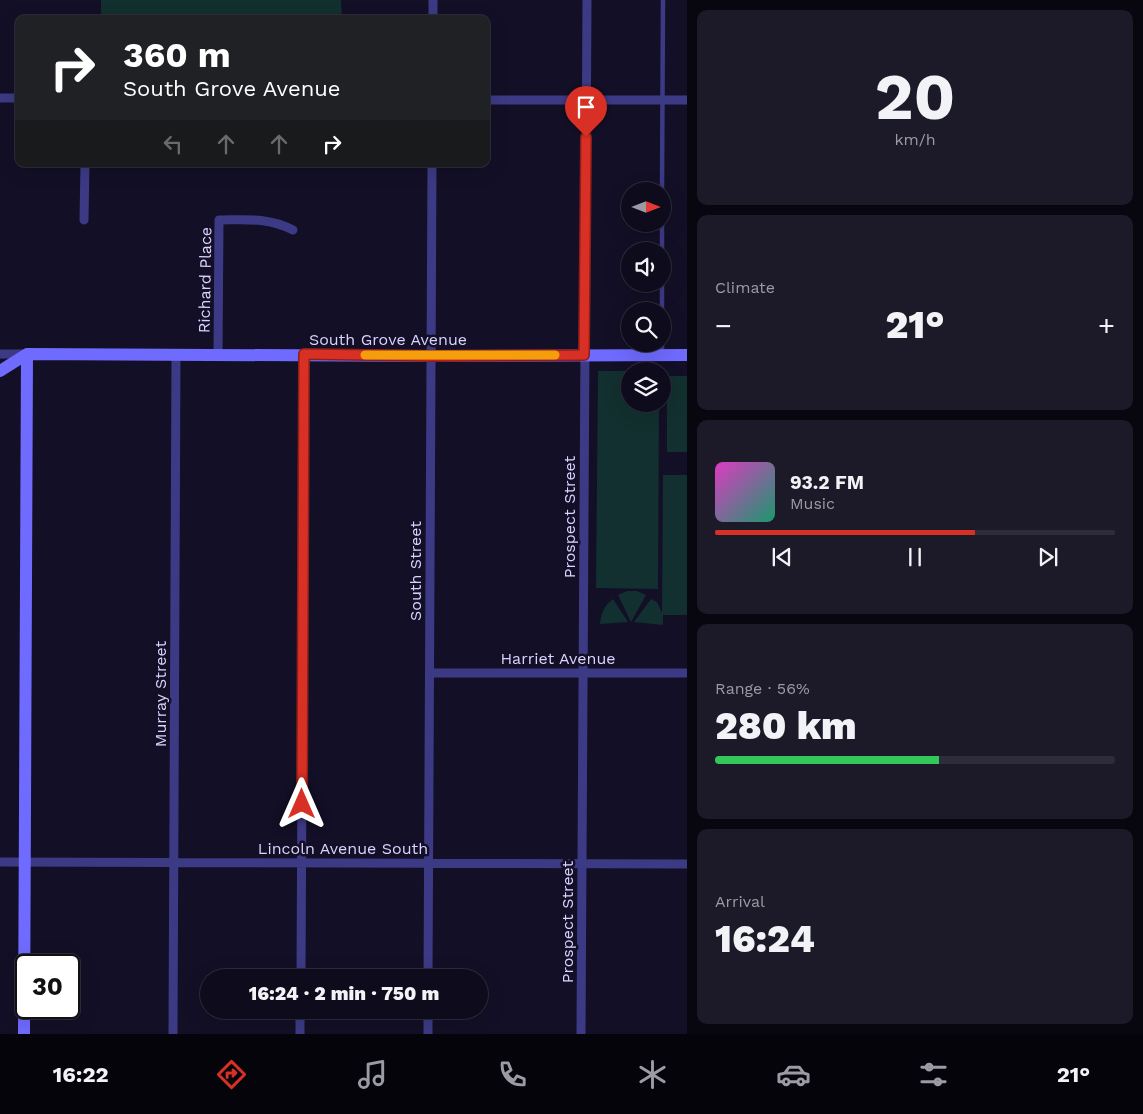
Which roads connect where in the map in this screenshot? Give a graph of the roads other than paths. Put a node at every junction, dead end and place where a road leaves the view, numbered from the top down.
1 (433, 0) edge
2 (587, 0) edge
3 (663, 0) edge
4 (433, 15) edge
5 (0, 98) edge
6 (15, 98) edge
7 (490, 100) edge
8 (586, 100) junction
9 (662, 100) junction
10 (687, 100) edge
11 (85, 167) edge
12 (432, 167) edge
13 (662, 182) edge
14 (84, 220) dead end
15 (293, 230) dead end
16 (671, 351) edge
17 (623, 352) edge
18 (0, 354) edge
19 (27, 354) junction
20 (176, 354) junction
21 (218, 354) junction
22 (304, 354) junction
23 (584, 355) junction
24 (687, 355) edge
25 (431, 356) junction
26 (0, 370) edge
27 (430, 673) junction
28 (583, 673) junction
29 (687, 673) edge
30 (0, 862) edge
31 (25, 863) junction
32 (174, 863) junction
33 (301, 863) junction
34 (428, 863) junction
35 (582, 864) junction
36 (687, 864) edge
37 (300, 969) edge
38 (428, 969) edge
39 (300, 1019) edge
40 (428, 1019) edge
41 (24, 1034) edge
42 (173, 1034) edge
43 (300, 1034) edge
44 (428, 1034) edge
45 (581, 1034) edge

1 - 4 street
2 - 8 street, Prospect Street
3 - 9 lane
5 - 6 street
7 - 8 street
8 - 9 street
8 - 23 street, Prospect Street
9 - 10 street
9 - 13 lane
11 - 14 street
12 - 25 street, South Street
15 - 21 street, Richard Place
16 - 24 street, South Grove Avenue
17 - 23 street, South Grove Avenue
18 - 19 street, South Grove Avenue
19 - 20 street, South Grove Avenue
19 - 26 street
19 - 31 street
20 - 21 street, South Grove Avenue
20 - 32 street, Murray Street
21 - 22 street, South Grove Avenue
22 - 25 street, South Grove Avenue
22 - 33 street
23 - 25 street, South Grove Avenue
23 - 28 street, Prospect Street
25 - 27 street, South Street
27 - 28 street, Harriet Avenue
27 - 34 street, South Street
28 - 29 street, Harriet Avenue
28 - 35 street, Prospect Street
30 - 31 street, Lincoln Avenue South
31 - 32 street, Lincoln Avenue South
31 - 41 street
32 - 33 street, Lincoln Avenue South
32 - 42 street, Murray Street
33 - 34 street, Lincoln Avenue South
33 - 37 street
34 - 35 street, Lincoln Avenue South
34 - 38 street, South Street
35 - 36 street, Lincoln Avenue South
35 - 45 street, Prospect Street
39 - 43 street
40 - 44 street

